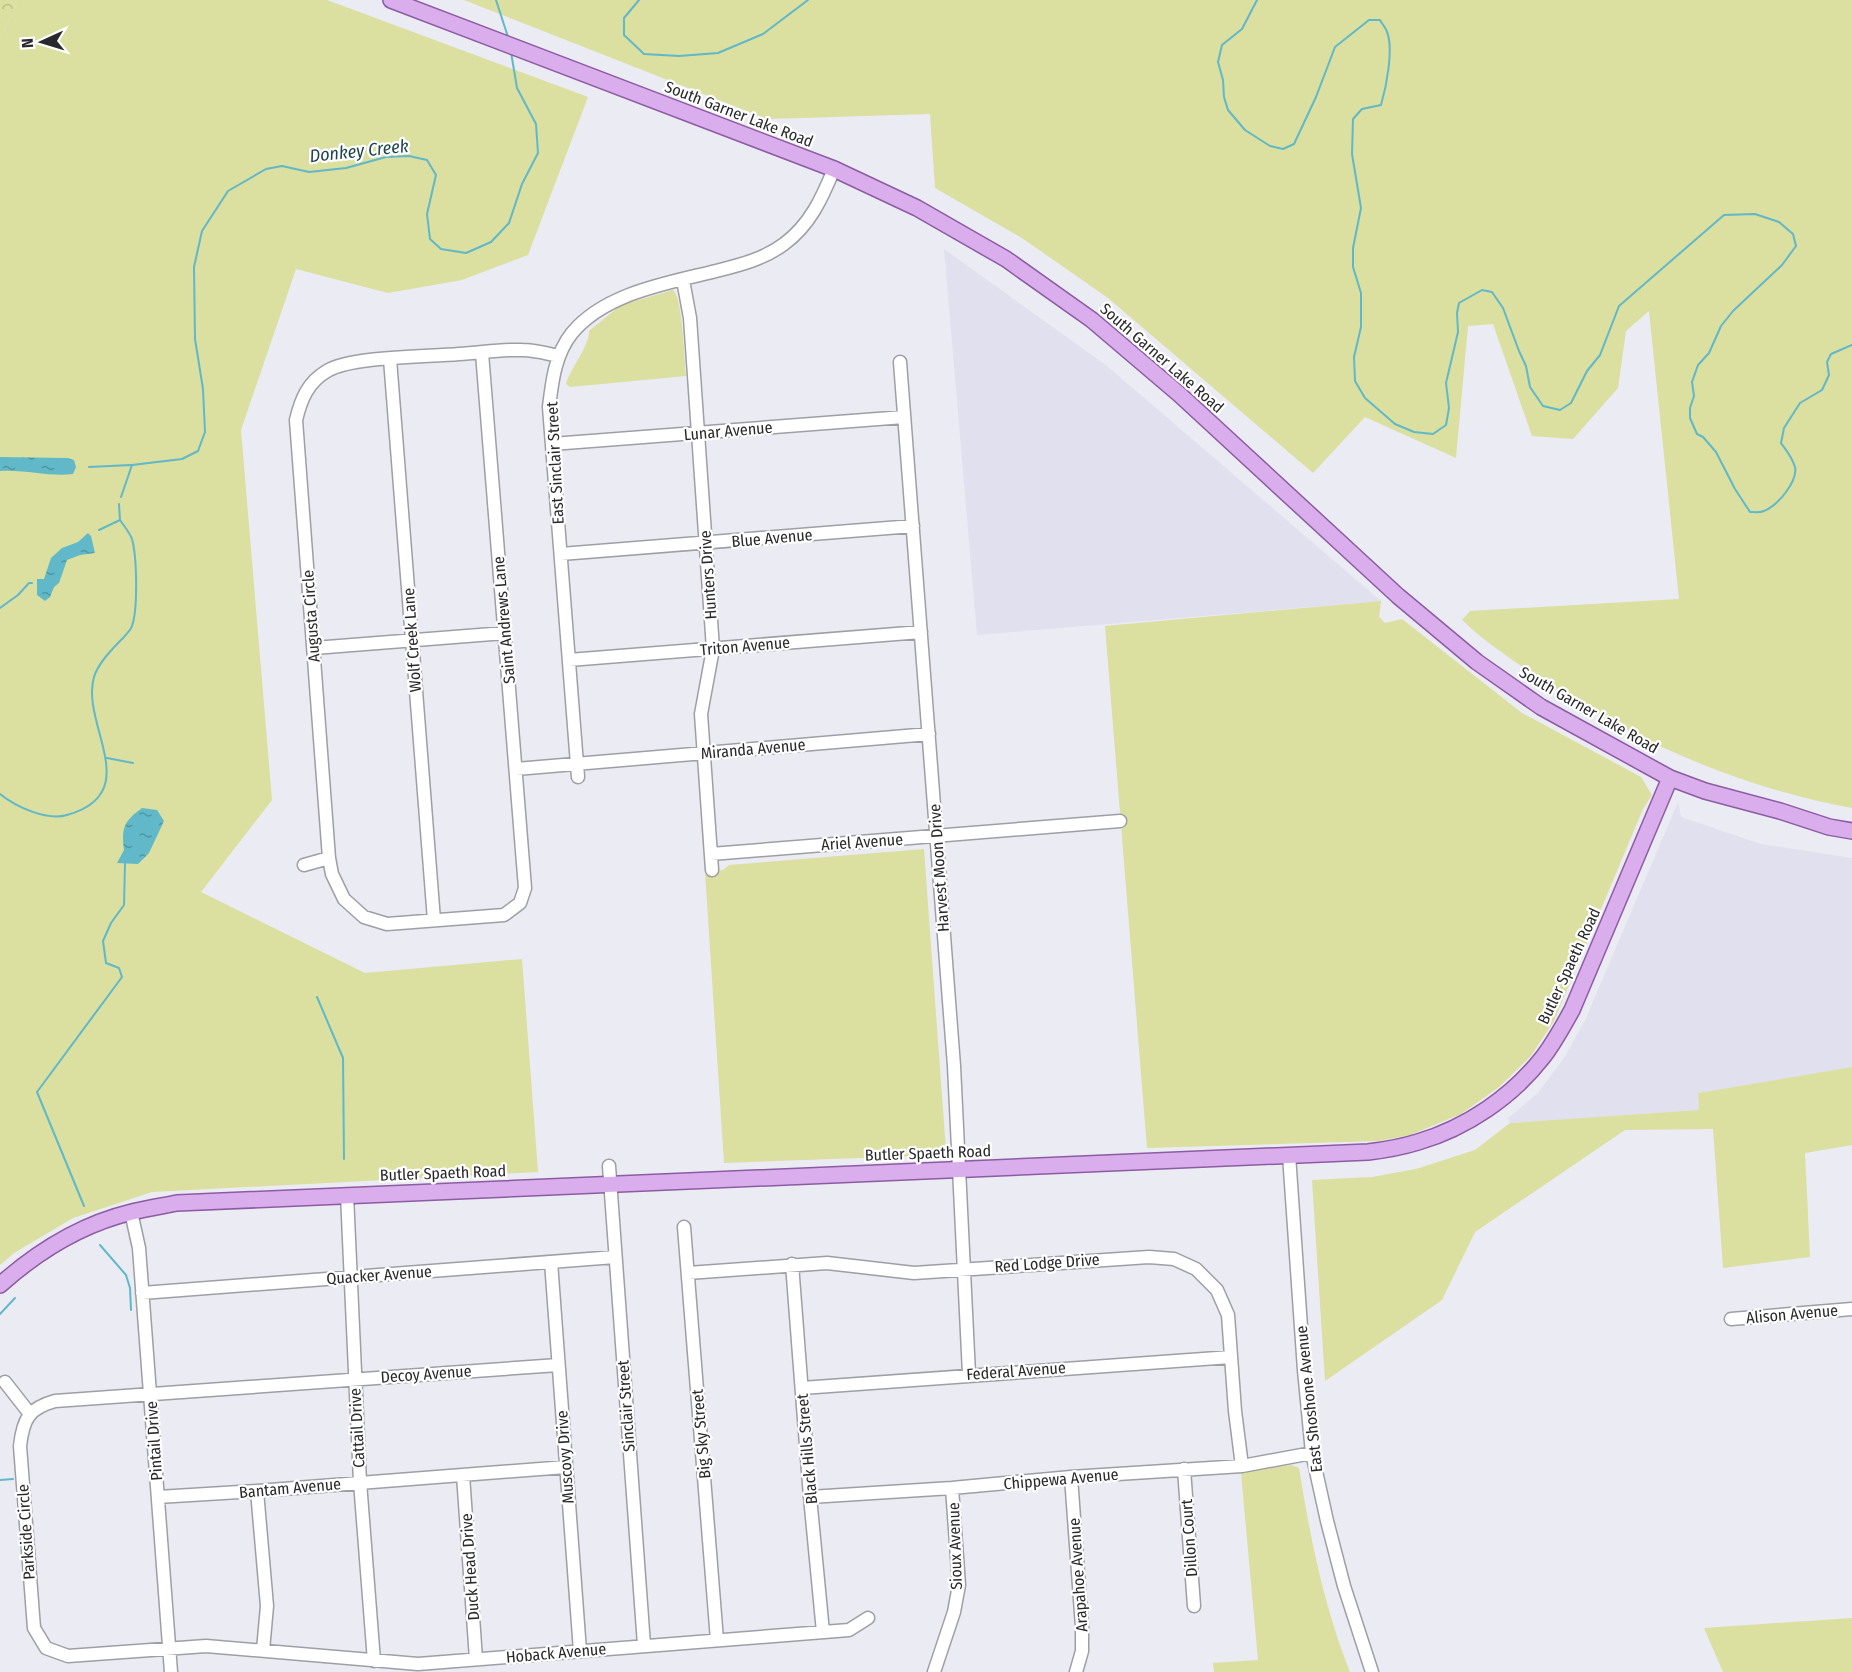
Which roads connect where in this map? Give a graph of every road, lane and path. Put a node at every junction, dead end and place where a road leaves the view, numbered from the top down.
1 (391, 0) edge
2 (834, 170) junction
3 (683, 280) junction
4 (482, 353) junction
5 (560, 356) junction
6 (390, 359) junction
7 (900, 362) dead end
8 (904, 417) junction
9 (697, 434) junction
10 (552, 444) junction
11 (913, 526) junction
12 (705, 543) junction
13 (561, 554) junction
14 (921, 632) junction
15 (505, 633) junction
16 (412, 640) junction
17 (314, 648) junction
18 (713, 649) junction
19 (569, 660) junction
20 (929, 734) junction
21 (704, 753) junction
22 (577, 762) junction
23 (516, 769) junction
24 (578, 777) dead end
25 (1670, 778) junction
26 (1120, 821) dead end
27 (1852, 831) edge
28 (937, 836) junction
29 (711, 854) junction
30 (329, 858) junction
31 (304, 865) dead end
32 (712, 870) dead end
33 (525, 888) joint
34 (434, 920) junction
35 (1289, 1155) junction
36 (609, 1166) dead end
37 (958, 1170) junction
38 (610, 1184) junction
39 (347, 1195) junction
40 (131, 1212) junction
41 (684, 1227) dead end
42 (615, 1257) junction
43 (550, 1262) junction
44 (792, 1264) junction
45 (963, 1269) junction
46 (688, 1273) junction
47 (351, 1277) junction
48 (0, 1285) edge
49 (142, 1293) junction
50 (1852, 1309) edge
51 (1731, 1319) dead end
52 (1231, 1357) junction
53 (558, 1365) junction
54 (969, 1374) junction
55 (355, 1379) junction
56 (5, 1382) dead end
57 (802, 1388) junction
58 (150, 1394) junction
59 (30, 1414) junction
60 (1312, 1453) junction
61 (1242, 1466) junction
62 (566, 1467) junction
63 (1184, 1470) junction
64 (463, 1475) junction
65 (1071, 1477) junction
66 (360, 1482) junction
67 (952, 1488) junction
68 (257, 1491) junction
69 (158, 1497) junction
70 (810, 1497) junction
71 (1194, 1606) dead end
72 (868, 1618) dead end
73 (823, 1632) junction
74 (717, 1640) junction
75 (644, 1645) junction
76 (170, 1648) junction
77 (263, 1650) junction
78 (580, 1651) junction
79 (476, 1659) junction
80 (374, 1661) junction
81 (171, 1672) edge
82 (934, 1672) edge
83 (1076, 1672) edge
84 (1372, 1672) edge

1 - 2 main road, South Garner Lake Road
2 - 3 street, East Sinclair Street
2 - 25 main road, South Garner Lake Road
3 - 5 street, East Sinclair Street
3 - 9 street, Hunters Drive
4 - 5 street, Augusta Circle
4 - 6 street, Augusta Circle
4 - 15 street, Saint Andrews Lane
5 - 10 street, East Sinclair Street
6 - 16 street, Wolf Creek Lane
6 - 17 street, Augusta Circle
7 - 8 street, Harvest Moon Drive
8 - 9 street, Lunar Avenue
8 - 11 street, Harvest Moon Drive
9 - 10 street, Lunar Avenue
9 - 12 street, Hunters Drive
10 - 13 street, East Sinclair Street
11 - 12 street, Blue Avenue
11 - 14 street, Harvest Moon Drive
12 - 13 street, Blue Avenue
12 - 18 street, Hunters Drive
13 - 19 street, East Sinclair Street
14 - 18 street, Triton Avenue
14 - 20 street, Harvest Moon Drive
15 - 16 street
15 - 23 street, Saint Andrews Lane
16 - 17 street
16 - 34 street, Wolf Creek Lane
17 - 30 street, Augusta Circle
18 - 19 street, Triton Avenue
18 - 21 street, Hunters Drive
19 - 22 street, East Sinclair Street
20 - 21 street, Miranda Avenue
20 - 28 street, Harvest Moon Drive
21 - 22 street, Miranda Avenue
21 - 29 street, Hunters Drive
22 - 23 street, Miranda Avenue
22 - 24 street, East Sinclair Street
23 - 33 street, Saint Andrews Lane
25 - 27 main road, South Garner Lake Road
25 - 35 main road, Butler Spaeth Road
26 - 28 street, Ariel Avenue
28 - 29 street, Ariel Avenue
28 - 37 street, Harvest Moon Drive
29 - 32 street, Hunters Drive
30 - 31 street
30 - 34 street, Augusta Circle
33 - 34 street, Augusta Circle
35 - 37 main road, Butler Spaeth Road
35 - 60 street, East Shoshone Avenue
36 - 38 street, Sinclair Street
37 - 38 main road, Butler Spaeth Road
37 - 45 street, Harvest Moon Drive
38 - 39 main road, Butler Spaeth Road
38 - 42 street, Sinclair Street
39 - 40 main road, Butler Spaeth Road
39 - 47 street, Cattail Drive
40 - 48 main road, Butler Spaeth Road
40 - 49 street, Pintail Drive
41 - 46 street, Big Sky Street
42 - 43 street, Quacker Avenue
42 - 75 street, Sinclair Street
43 - 47 street, Quacker Avenue
43 - 53 street, Muscovy Drive
44 - 45 street, Red Lodge Drive
44 - 46 street, Red Lodge Drive
44 - 57 street, Black Hills Street
45 - 52 street, Red Lodge Drive
45 - 54 street, Harvest Moon Drive
46 - 74 street, Big Sky Street
47 - 49 street, Quacker Avenue
47 - 55 street, Cattail Drive
49 - 58 street, Pintail Drive
50 - 51 street, Alison Avenue
52 - 54 street, Federal Avenue
52 - 61 street, Red Lodge Drive
53 - 55 street, Decoy Avenue
53 - 62 street, Muscovy Drive
54 - 57 street, Federal Avenue
55 - 58 street, Decoy Avenue
55 - 66 street, Cattail Drive
56 - 59 street
57 - 70 street, Black Hills Street
58 - 59 street
58 - 69 street, Pintail Drive
59 - 76 street, Parkside Circle
60 - 61 street, Chippewa Avenue
60 - 84 street, East Shoshone Avenue
61 - 63 street, Chippewa Avenue
62 - 64 street, Bantam Avenue
62 - 78 street, Muscovy Drive
63 - 65 street, Chippewa Avenue
63 - 71 street, Dillon Court
64 - 66 street, Bantam Avenue
64 - 79 street, Duck Head Drive
65 - 67 street, Chippewa Avenue
65 - 83 street, Arapahoe Avenue
66 - 68 street, Bantam Avenue
66 - 80 street, Cattail Drive
67 - 70 street, Chippewa Avenue
67 - 82 street, Sioux Avenue
68 - 69 street, Bantam Avenue
68 - 77 street
69 - 76 street, Pintail Drive
70 - 73 street, Black Hills Street
72 - 73 street, Hoback Avenue
73 - 74 street, Hoback Avenue
74 - 75 street, Hoback Avenue
75 - 78 street, Hoback Avenue
76 - 77 street, Hoback Avenue
76 - 81 street, Pintail Drive
77 - 80 street, Hoback Avenue
78 - 79 street, Hoback Avenue
79 - 80 street, Hoback Avenue

